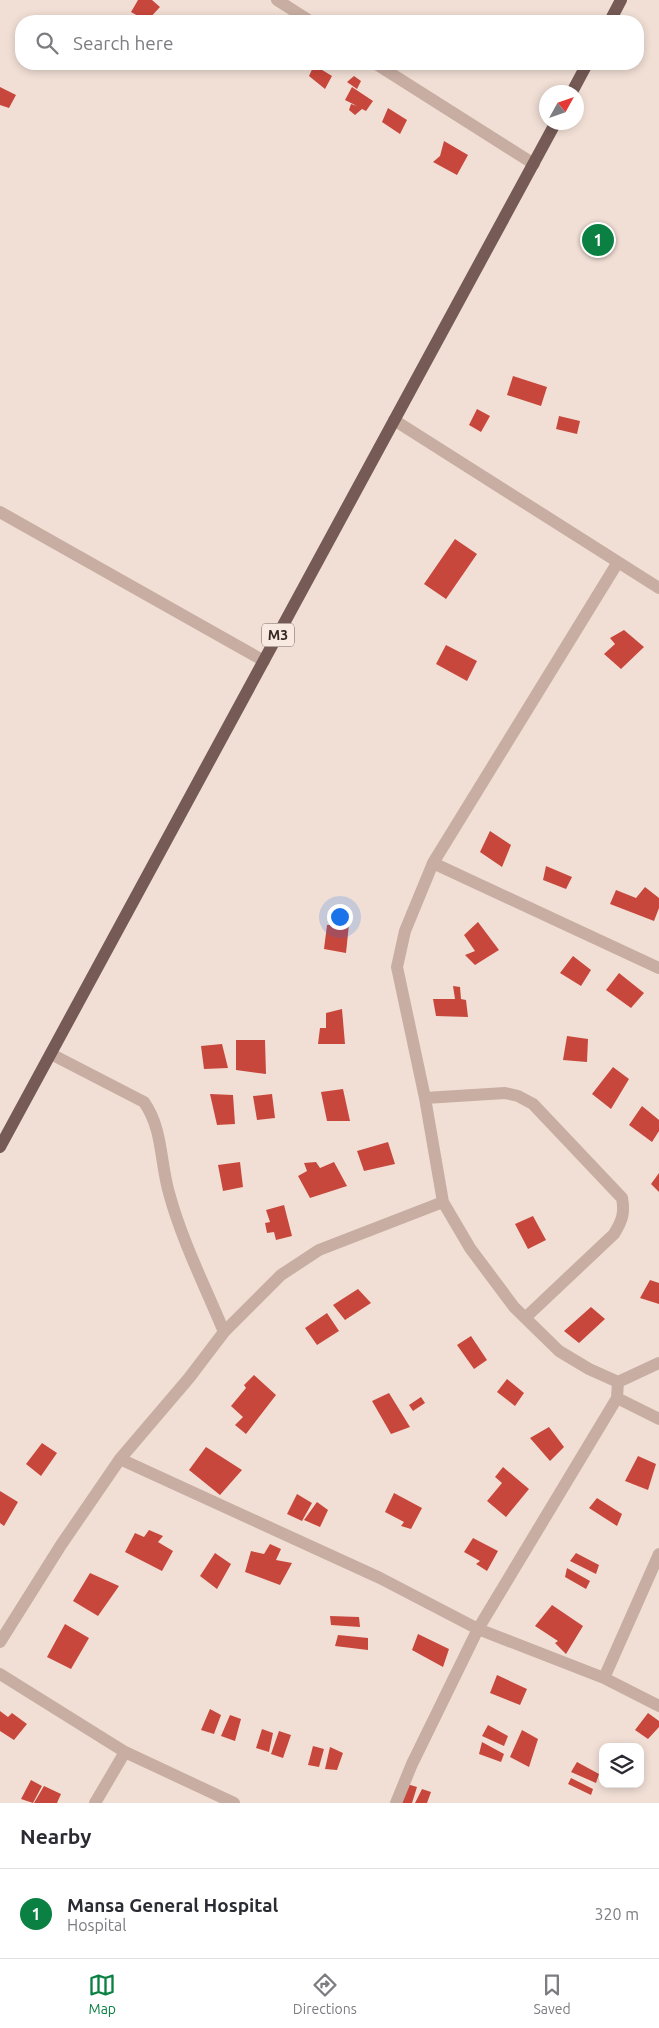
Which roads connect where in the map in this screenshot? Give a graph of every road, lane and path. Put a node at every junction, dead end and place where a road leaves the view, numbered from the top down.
1 (277, 0) edge
2 (621, 0) edge
3 (301, 15) edge
4 (613, 15) edge
5 (385, 70) edge
6 (584, 70) edge
7 (576, 85) edge
8 (552, 130) edge
9 (534, 164) junction
10 (394, 420) junction
11 (0, 512) edge
12 (618, 562) junction
13 (659, 588) edge
14 (264, 661) junction
15 (433, 863) junction
16 (659, 968) edge
17 (51, 1054) junction
18 (425, 1098) junction
19 (0, 1147) edge
20 (443, 1202) junction
21 (525, 1318) junction
22 (224, 1332) junction
23 (659, 1363) edge
24 (618, 1382) junction
25 (617, 1398) junction
26 (659, 1419) edge
27 (120, 1459) junction
28 (659, 1554) edge
29 (478, 1629) junction
30 (0, 1642) edge
31 (0, 1674) edge
32 (604, 1678) junction
33 (659, 1706) edge
34 (125, 1752) junction
35 (95, 1803) edge
36 (234, 1803) edge
37 (396, 1803) edge

1 - 3 street
2 - 4 main road
5 - 9 street
6 - 7 main road
8 - 9 main road, M3
9 - 10 main road, M3
10 - 12 street
10 - 14 main road, M3
11 - 14 street
12 - 13 street
12 - 15 street
14 - 17 main road, M3
15 - 16 street
15 - 18 street
17 - 19 main road, M3
17 - 22 street
18 - 20 street
18 - 21 street
20 - 21 street
20 - 22 street
21 - 24 street
22 - 27 street
23 - 24 street
24 - 25 street
25 - 26 street
25 - 29 street
27 - 29 street
27 - 30 street
28 - 32 street
29 - 32 street
29 - 37 street
31 - 34 street
32 - 33 street
34 - 35 street
34 - 36 street

